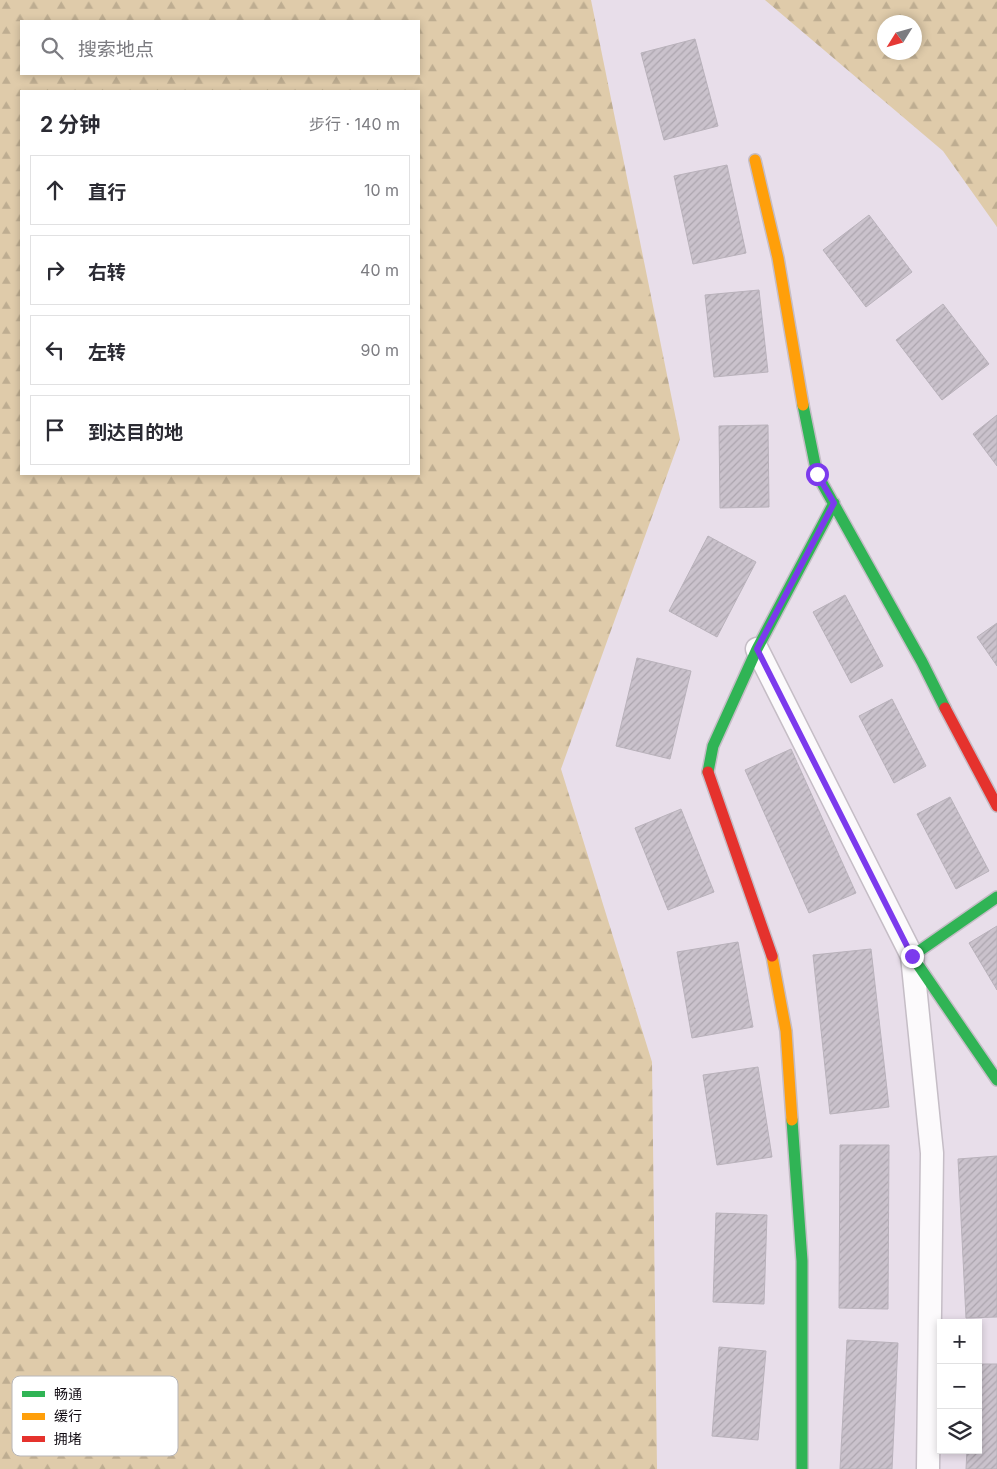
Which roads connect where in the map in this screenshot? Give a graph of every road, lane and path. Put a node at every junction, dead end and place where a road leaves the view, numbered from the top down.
1 (755, 160) dead end
2 (834, 503) junction
3 (757, 649) junction
4 (997, 806) edge
5 (997, 897) edge
6 (912, 956) junction
7 (997, 1080) edge
8 (802, 1469) edge
9 (928, 1469) edge

1 - 2 street
2 - 3 street
2 - 4 street
3 - 6 street
3 - 8 street
5 - 6 street
6 - 7 street
6 - 9 street

